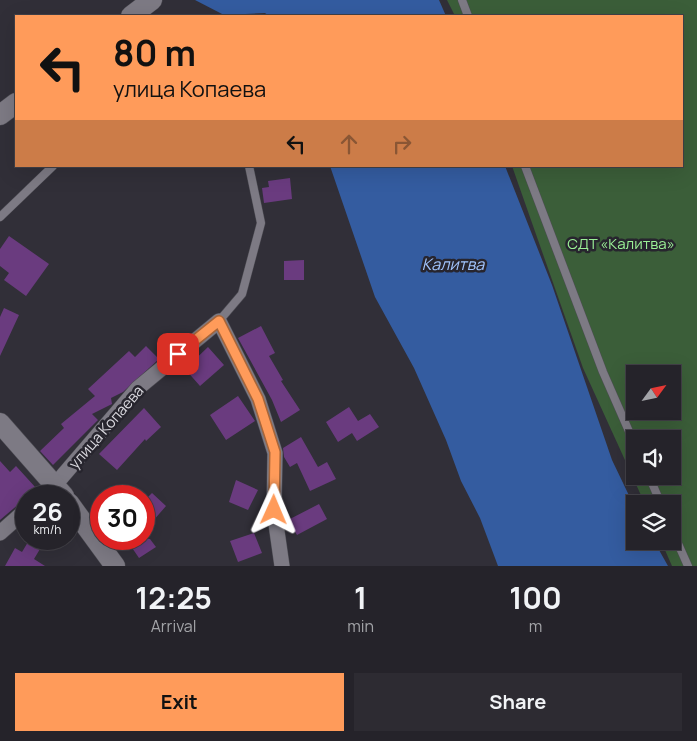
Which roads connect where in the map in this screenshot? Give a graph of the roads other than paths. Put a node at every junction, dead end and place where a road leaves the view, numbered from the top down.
1 (152, 0) edge
2 (462, 0) edge
3 (131, 15) edge
4 (468, 15) edge
5 (15, 104) edge
6 (0, 115) edge
7 (52, 167) edge
8 (249, 167) edge
9 (525, 167) edge
10 (0, 217) edge
11 (219, 321) junction
12 (0, 423) edge
13 (628, 430) edge
14 (49, 485) edge
15 (60, 485) edge
16 (80, 518) edge
17 (15, 520) edge
18 (0, 533) edge
19 (681, 550) edge
20 (115, 566) edge
21 (282, 566) edge
22 (688, 566) edge

1 - 3 main road
2 - 4 lane
5 - 6 main road
7 - 10 lane
8 - 11 lane
9 - 13 lane
11 - 15 street, улица Копаева
11 - 21 street
12 - 14 main road
16 - 20 main road
17 - 18 street
19 - 22 lane

